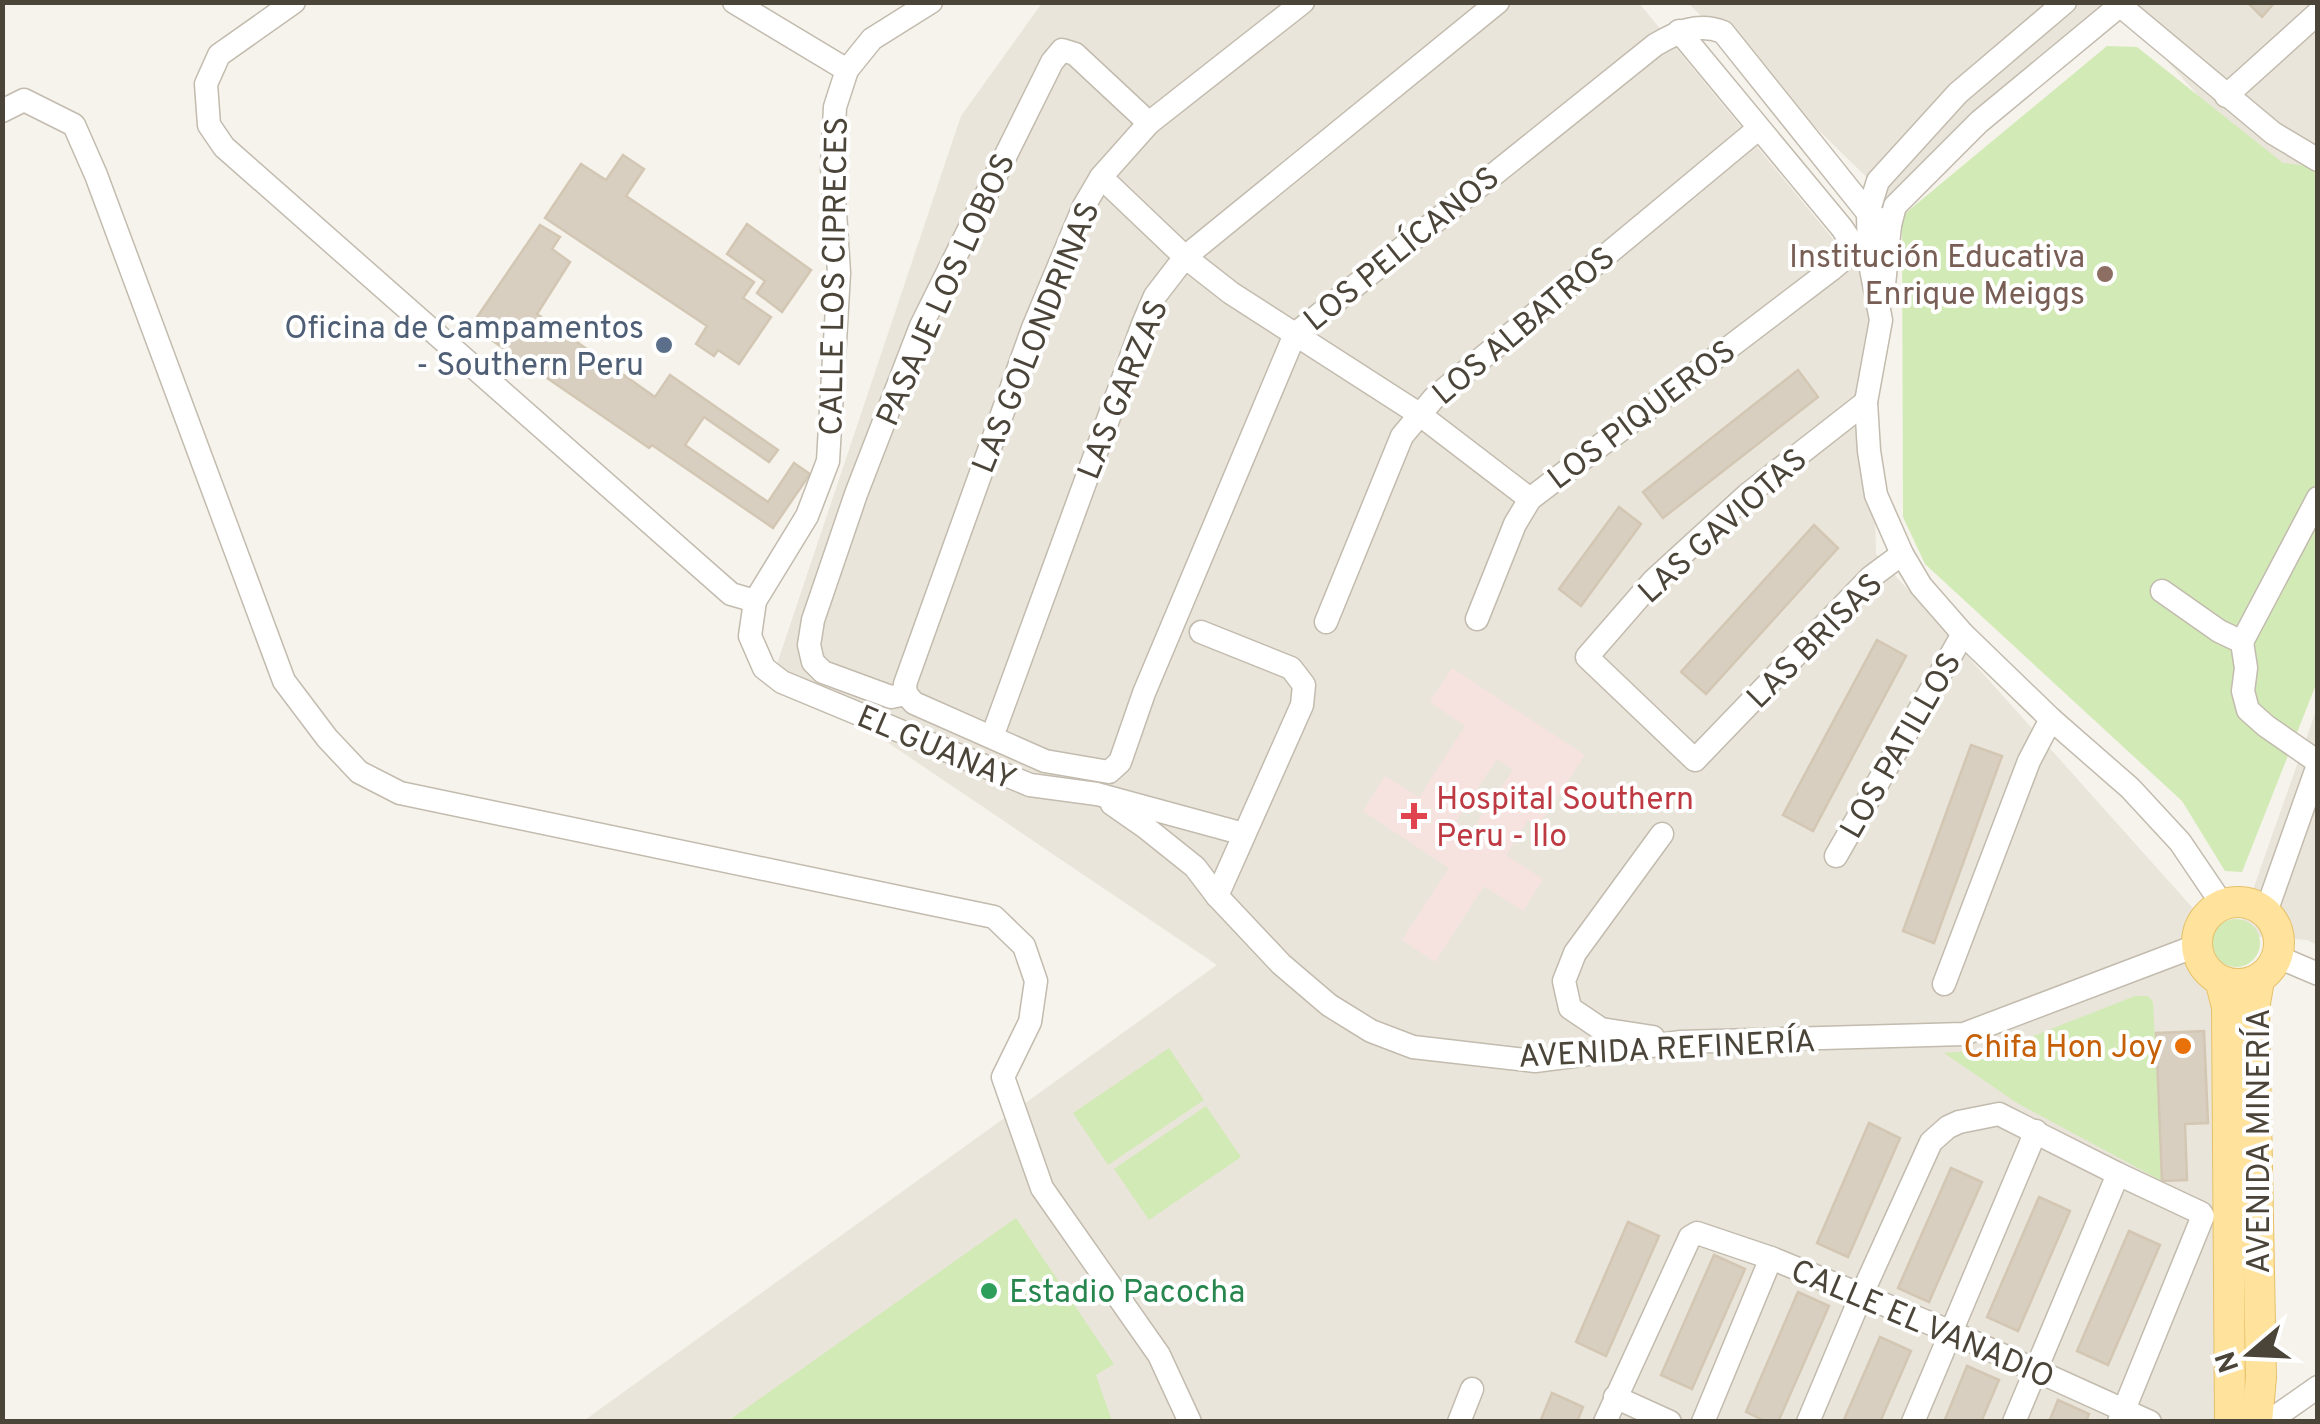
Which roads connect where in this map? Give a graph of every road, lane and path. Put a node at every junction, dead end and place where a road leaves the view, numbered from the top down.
1 (294, 2) edge
2 (734, 2) edge
3 (931, 2) edge
4 (1303, 2) edge
5 (1498, 2) edge
6 (2065, 2) edge
7 (2120, 4) edge
8 (2318, 13) edge
9 (1679, 31) junction
10 (847, 70) junction
11 (2226, 96) junction
12 (2, 111) edge
13 (1149, 123) junction
14 (1758, 129) junction
15 (2318, 160) edge
16 (1102, 176) junction
17 (1868, 213) junction
18 (1890, 225) junction
19 (1184, 257) junction
20 (1870, 259) junction
21 (1295, 334) junction
22 (1866, 402) junction
23 (1420, 414) junction
24 (2318, 498) edge
25 (1530, 499) junction
26 (1902, 554) junction
27 (2162, 591) dead end
28 (755, 601) junction
29 (1477, 619) dead end
30 (1326, 622) dead end
31 (1201, 632) dead end
32 (1963, 634) junction
33 (2242, 642) junction
34 (1587, 657) joint
35 (906, 694) junction
36 (2050, 719) junction
37 (992, 737) junction
38 (2318, 764) edge
39 (1097, 794) junction
40 (2310, 814) edge
41 (1244, 834) junction
42 (1662, 834) dead end
43 (1836, 856) dead end
44 (1216, 896) junction
45 (2222, 904) junction
46 (2266, 912) junction
47 (2196, 946) junction
48 (2268, 968) junction
49 (2318, 974) edge
50 (2221, 982) junction
51 (1944, 984) dead end
52 (1682, 1042) junction
53 (2036, 1132) junction
54 (2118, 1174) junction
55 (1771, 1258) junction
56 (1862, 1296) junction
57 (1950, 1331) junction
58 (2034, 1371) junction
59 (2318, 1387) edge
60 (1472, 1389) dead end
61 (1614, 1397) junction
62 (2121, 1416) edge
63 (1190, 1422) edge
64 (1459, 1422) edge
65 (1605, 1422) edge
66 (1670, 1422) edge
67 (1703, 1422) edge
68 (1808, 1422) edge
69 (1913, 1422) edge
70 (2014, 1422) edge
71 (2150, 1422) edge
72 (2230, 1422) edge
73 (2256, 1422) edge
74 (2268, 1422) edge

1 - 28 street
2 - 10 street
3 - 10 street, CALLE LOS CIPRECES
4 - 13 street, LAS GOLONDRINAS
5 - 19 street, LAS GARZAS
6 - 17 street
7 - 11 street
7 - 18 street
8 - 11 street
9 - 14 street
9 - 17 street
9 - 21 street, LOS PELÍCANOS
10 - 28 street, CALLE LOS CIPRECES
11 - 15 street
12 - 63 street
13 - 16 street, LAS GOLONDRINAS
13 - 35 street, PASAJE LOS LOBOS
14 - 20 street
14 - 23 street, LOS ALBATROS
16 - 19 street
16 - 35 street, LAS GOLONDRINAS
17 - 18 street
17 - 20 street
18 - 20 street
19 - 21 street
19 - 37 street, LAS GARZAS
20 - 22 street
20 - 25 street, LOS PIQUEROS
21 - 23 street
21 - 37 street, LOS PELÍCANOS
22 - 26 street
22 - 34 street, LAS GAVIOTAS
23 - 25 street
23 - 30 street, LOS ALBATROS
24 - 33 street
25 - 29 street, LOS PIQUEROS
26 - 32 street
26 - 34 street, LAS BRISAS
27 - 33 street
28 - 39 street, EL GUANAY
31 - 41 street
32 - 36 street
32 - 43 street, LOS PATILLOS
33 - 38 street
35 - 37 street, LOS PELÍCANOS
36 - 45 street
36 - 51 street
38 - 40 street
39 - 41 street, EL GUANAY
39 - 44 street, AVENIDA REFINERÍA
40 - 46 street
41 - 44 street
42 - 52 street
44 - 52 street, AVENIDA REFINERÍA
45 - 46 main road
45 - 47 main road
46 - 48 main road
47 - 50 main road
47 - 52 street, AVENIDA REFINERÍA
48 - 49 street
48 - 50 main road
48 - 73 main road, AVENIDA MINERÍA
50 - 72 main road, AVENIDA MINERÍA
53 - 54 street
53 - 56 street
53 - 57 street
54 - 58 street
54 - 62 street
55 - 56 street, CALLE EL VANADIO
55 - 61 street, CALLE EL VANADIO
55 - 67 street
56 - 57 street, CALLE EL VANADIO
56 - 68 street
57 - 58 street, CALLE EL VANADIO
57 - 69 street
58 - 62 street, CALLE EL VANADIO
58 - 70 street
59 - 74 street
60 - 64 street
61 - 65 street
61 - 66 street
62 - 71 street, CALLE EL VANADIO

